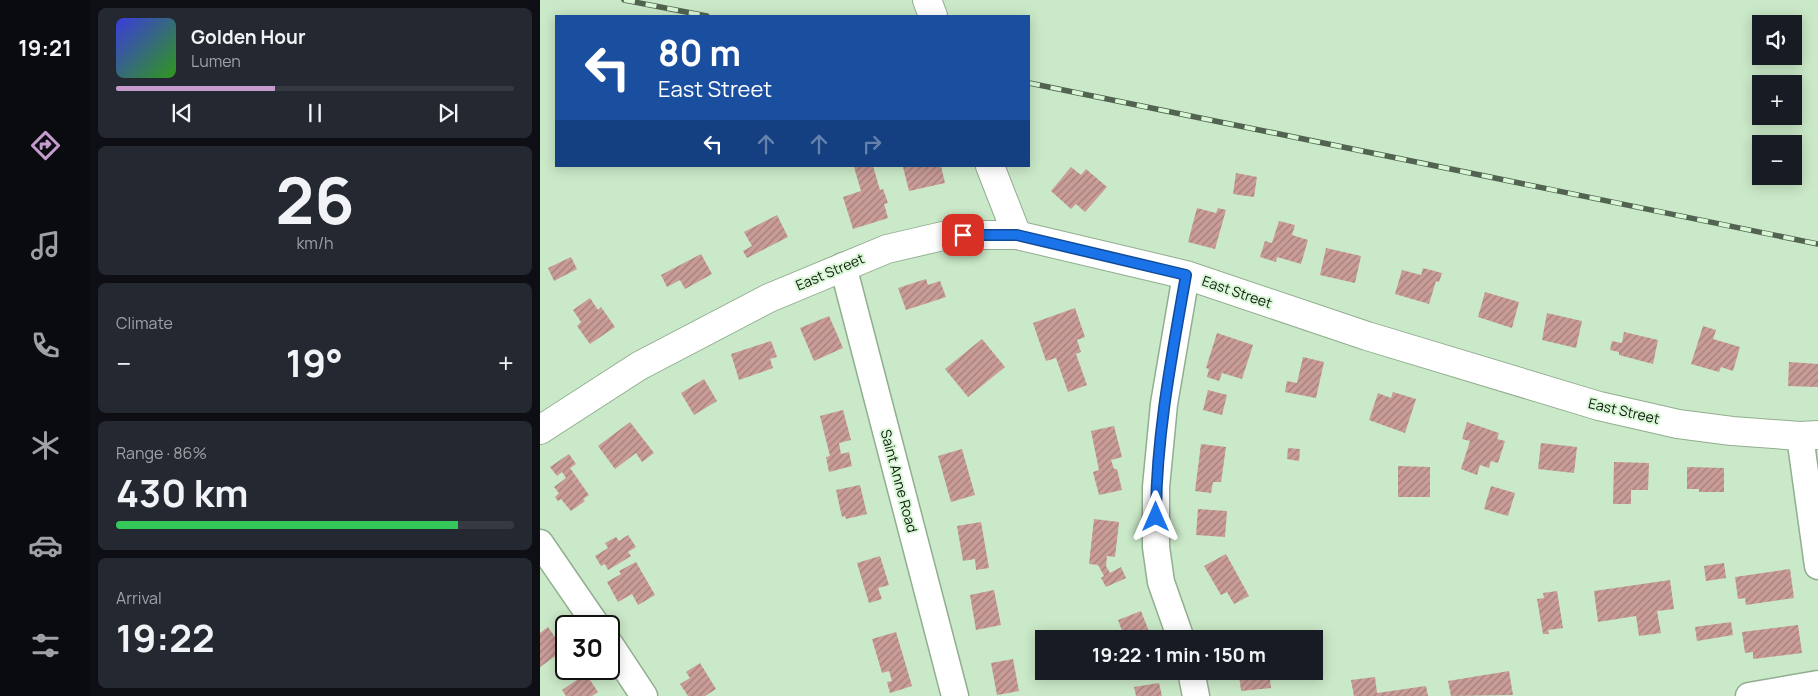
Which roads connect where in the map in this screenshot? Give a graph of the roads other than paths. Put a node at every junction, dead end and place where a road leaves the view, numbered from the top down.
1 (927, 0) edge
2 (933, 15) edge
3 (990, 167) edge
4 (1017, 235) junction
5 (843, 266) junction
6 (1186, 275) junction
7 (540, 430) edge
8 (1809, 435) edge
9 (540, 543) edge
10 (1818, 566) edge
11 (590, 615) edge
12 (1178, 630) edge
13 (620, 660) edge
14 (1193, 680) edge
15 (1818, 684) edge
16 (644, 696) edge
17 (955, 696) edge
18 (1196, 696) edge
19 (1749, 696) edge

1 - 2 street
3 - 4 street
4 - 5 street, East Street
4 - 6 street, East Street
5 - 7 street, East Street
5 - 17 street, Saint Anne Road
6 - 8 street, East Street
6 - 12 street
8 - 10 street
9 - 11 street
13 - 16 street
14 - 18 street
15 - 19 street

